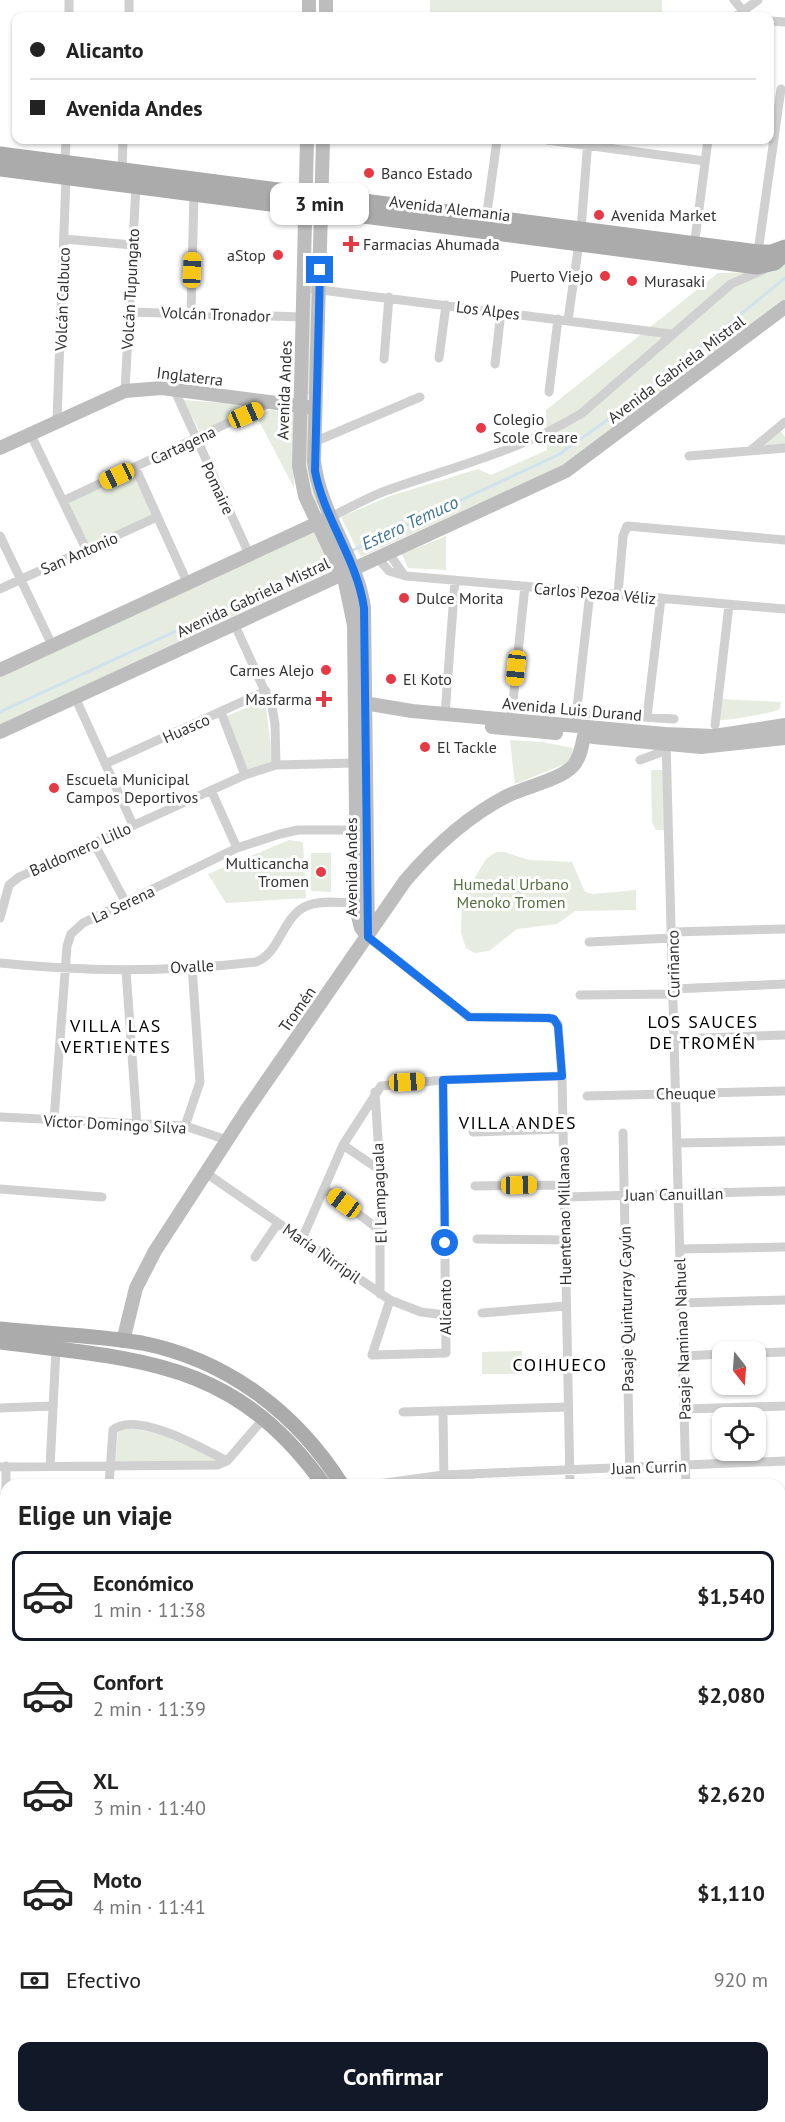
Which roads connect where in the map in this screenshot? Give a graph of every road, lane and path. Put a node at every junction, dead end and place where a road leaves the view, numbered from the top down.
1 (758, 0) edge
2 (745, 12) edge
3 (783, 89) edge
4 (66, 144) edge
5 (123, 144) edge
6 (307, 144) edge
7 (322, 144) edge
8 (496, 144) edge
9 (588, 144) edge
10 (600, 144) edge
11 (707, 144) edge
12 (0, 154) edge
13 (705, 161) junction
14 (0, 169) edge
15 (66, 170) junction
16 (122, 170) junction
17 (112, 183) junction
18 (136, 186) junction
19 (194, 194) junction
20 (314, 201) junction
21 (486, 223) junction
22 (580, 236) junction
23 (64, 239) junction
24 (133, 245) junction
25 (785, 247) edge
26 (693, 250) junction
27 (758, 252) junction
28 (780, 259) edge
29 (728, 263) junction
30 (731, 284) junction
31 (305, 288) junction
32 (320, 289) junction
33 (389, 297) junction
34 (446, 305) junction
35 (785, 308) edge
36 (129, 312) junction
37 (501, 312) junction
38 (190, 313) junction
39 (303, 317) junction
40 (563, 320) junction
41 (671, 334) junction
42 (439, 358) dead end
43 (384, 359) dead end
44 (495, 364) dead end
45 (174, 389) junction
46 (125, 391) junction
47 (549, 392) dead end
48 (420, 397) dead end
49 (270, 403) junction
50 (300, 406) junction
51 (316, 408) junction
52 (57, 420) junction
53 (784, 426) edge
54 (30, 433) junction
55 (195, 439) junction
56 (314, 442) junction
57 (0, 448) edge
58 (785, 448) edge
59 (750, 451) junction
60 (689, 456) dead end
61 (135, 467) junction
62 (63, 501) junction
63 (158, 517) junction
64 (331, 517) junction
65 (317, 523) junction
66 (0, 536) edge
67 (785, 540) edge
68 (86, 549) junction
69 (249, 554) junction
70 (382, 555) junction
71 (346, 567) junction
72 (20, 579) junction
73 (456, 580) junction
74 (187, 582) junction
75 (525, 586) junction
76 (0, 589) edge
77 (590, 592) junction
78 (618, 594) junction
79 (661, 598) junction
80 (729, 605) junction
81 (785, 609) edge
82 (234, 623) junction
83 (52, 645) junction
84 (0, 670) edge
85 (266, 691) junction
86 (75, 697) junction
87 (362, 707) junction
88 (221, 712) junction
89 (445, 715) junction
90 (647, 717) junction
91 (674, 719) dead end
92 (511, 720) junction
93 (785, 724) edge
94 (715, 725) dead end
95 (578, 728) junction
96 (785, 730) edge
97 (0, 732) edge
98 (744, 732) junction
99 (785, 738) edge
100 (762, 741) junction
101 (664, 744) junction
102 (640, 760) dead end
103 (357, 763) junction
104 (105, 764) junction
105 (276, 765) junction
106 (246, 775) junction
107 (211, 790) junction
108 (133, 825) junction
109 (356, 830) junction
110 (94, 843) junction
111 (237, 848) junction
112 (126, 903) junction
113 (356, 903) junction
114 (0, 918) edge
115 (785, 929) edge
116 (672, 935) junction
117 (368, 937) junction
118 (589, 942) dead end
119 (0, 963) edge
120 (192, 966) junction
121 (66, 970) junction
122 (126, 970) junction
123 (785, 984) edge
124 (673, 991) junction
125 (580, 995) dead end
126 (785, 1035) edge
127 (675, 1039) junction
128 (562, 1076) junction
129 (443, 1080) junction
130 (785, 1091) edge
131 (375, 1092) junction
132 (676, 1094) junction
133 (587, 1096) dead end
134 (0, 1117) edge
135 (54, 1120) junction
136 (137, 1125) junction
137 (185, 1125) junction
138 (563, 1129) junction
139 (473, 1132) dead end
140 (622, 1133) dead end
141 (227, 1140) junction
142 (785, 1141) edge
143 (677, 1143) junction
144 (343, 1145) junction
145 (380, 1170) junction
146 (207, 1173) junction
147 (564, 1185) junction
148 (475, 1186) dead end
149 (0, 1189) edge
150 (325, 1189) junction
151 (785, 1191) edge
152 (678, 1193) junction
153 (624, 1195) junction
154 (102, 1197) dead end
155 (564, 1197) junction
156 (279, 1223) junction
157 (381, 1231) junction
158 (302, 1239) junction
159 (477, 1239) dead end
160 (565, 1240) junction
161 (785, 1247) edge
162 (680, 1249) junction
163 (255, 1257) dead end
164 (380, 1294) junction
165 (390, 1300) junction
166 (785, 1300) edge
167 (681, 1303) junction
168 (566, 1306) junction
169 (482, 1313) dead end
170 (445, 1315) junction
171 (0, 1329) edge
172 (123, 1341) junction
173 (0, 1342) edge
174 (56, 1349) junction
175 (785, 1352) edge
176 (766, 1353) edge
177 (712, 1355) edge
178 (683, 1356) junction
179 (151, 1363) junction
180 (52, 1406) junction
181 (785, 1406) edge
182 (568, 1407) junction
183 (0, 1408) edge
184 (684, 1409) junction
185 (443, 1411) junction
186 (403, 1412) dead end
187 (264, 1418) junction
188 (227, 1461) junction
189 (785, 1461) edge
190 (686, 1465) junction
191 (3, 1466) edge
192 (50, 1467) junction
193 (109, 1468) junction
194 (630, 1468) junction
195 (569, 1470) junction
196 (109, 1479) edge
197 (319, 1479) edge
198 (338, 1479) edge
199 (443, 1479) edge
200 (456, 1479) edge
201 (570, 1479) edge
202 (630, 1479) edge
203 (686, 1479) edge

1 - 2 street
3 - 27 street
4 - 15 street, Volcán Calbuco
5 - 16 street
6 - 20 street, Avenida Andes
7 - 20 street, Avenida Andes
8 - 21 street
9 - 22 street
10 - 13 street
11 - 13 street
12 - 15 main road, Avenida Alemania
13 - 26 street
14 - 15 main road, Avenida Alemania
15 - 16 main road, Avenida Alemania
15 - 17 main road, Avenida Alemania
15 - 23 street, Volcán Calbuco
16 - 17 main road
16 - 20 main road, Avenida Alemania
17 - 18 main road, Avenida Alemania
18 - 19 main road, Avenida Alemania
18 - 24 street, Volcán Tupungato
19 - 20 main road, Avenida Alemania
19 - 38 street
20 - 21 main road, Avenida Alemania
20 - 31 street, Avenida Andes
20 - 32 street, Avenida Andes
21 - 22 main road, Avenida Alemania
22 - 26 main road, Avenida Alemania
22 - 40 street
23 - 24 street
23 - 52 street, Volcán Calbuco
24 - 36 street, Volcán Tupungato
25 - 27 main road, Avenida Alemania
26 - 27 main road, Avenida Alemania
26 - 29 main road, Avenida Alemania
28 - 29 main road, Avenida Alemania
28 - 30 street, Avenida Gabriela Mistral
29 - 30 street
30 - 41 street, Avenida Gabriela Mistral
31 - 32 street, Los Alpes
31 - 39 street, Avenida Andes
32 - 33 street, Los Alpes
32 - 51 street, Avenida Andes
33 - 34 street, Los Alpes
33 - 43 street
34 - 37 street, Los Alpes
34 - 42 street
35 - 70 street, Avenida Gabriela Mistral
36 - 38 street, Volcán Tronador
36 - 46 street, Volcán Tupungato
37 - 40 street, Los Alpes
37 - 44 street
38 - 39 street, Volcán Tronador
39 - 50 street, Avenida Andes
40 - 41 street, Los Alpes
40 - 47 street
41 - 64 street, Avenida Gabriela Mistral
45 - 46 street, Inglaterra
45 - 49 street, Inglaterra
45 - 55 street, Pomaire
46 - 52 street, Inglaterra
48 - 56 street
49 - 50 street, Inglaterra
49 - 55 street, Cartagena
50 - 51 street, Inglaterra
50 - 65 street, Avenida Andes
51 - 56 street, Avenida Andes
52 - 54 street, Inglaterra
53 - 59 street
54 - 57 street, Inglaterra
54 - 62 street
55 - 61 street, Cartagena
55 - 69 street, Pomaire
56 - 64 street, Avenida Andes
58 - 59 street
59 - 60 street
61 - 62 street, Cartagena
61 - 63 street
62 - 68 street
63 - 68 street, San Antonio
63 - 74 street
64 - 65 street, Avenida Gabriela Mistral
64 - 71 street, Avenida Andes
65 - 69 street, Avenida Gabriela Mistral
65 - 71 street, Avenida Andes
66 - 72 street
67 - 78 street
68 - 72 street, San Antonio
69 - 74 street, Avenida Gabriela Mistral
70 - 71 street, Avenida Gabriela Mistral
70 - 73 street, Carlos Pezoa Véliz
71 - 82 street, Avenida Gabriela Mistral
71 - 87 street, Avenida Andes
72 - 76 street, San Antonio
72 - 83 street
73 - 75 street, Carlos Pezoa Véliz
73 - 89 street
74 - 83 street, Avenida Gabriela Mistral
75 - 77 street, Carlos Pezoa Véliz
75 - 92 street
77 - 78 street, Carlos Pezoa Véliz
77 - 95 street
78 - 79 street, Carlos Pezoa Véliz
79 - 80 street, Carlos Pezoa Véliz
79 - 90 street
80 - 81 street, Carlos Pezoa Véliz
80 - 94 street
82 - 85 street
82 - 86 street, Avenida Gabriela Mistral
83 - 84 street, Avenida Gabriela Mistral
85 - 88 street, Huasco
85 - 105 street
86 - 97 street, Avenida Gabriela Mistral
86 - 104 street
87 - 89 street, Avenida Luis Durand
87 - 95 street, Avenida Luis Durand
87 - 103 street, Avenida Andes
87 - 117 street, Avenida Andes
88 - 104 street, Huasco
88 - 106 street
89 - 92 street, Avenida Luis Durand
90 - 91 street
90 - 95 street
92 - 95 street, Avenida Luis Durand
93 - 98 street, Avenida Luis Durand
95 - 101 street, Avenida Luis Durand
95 - 117 street, Tromén
96 - 100 street
98 - 100 street
98 - 101 street, Avenida Luis Durand
99 - 100 street, Avenida Luis Durand
100 - 101 street, Avenida Luis Durand
101 - 102 street
101 - 116 street, Curiñanco
103 - 105 street, Baldomero Lillo
103 - 109 street, Avenida Andes
104 - 108 street
105 - 106 street, Baldomero Lillo
106 - 107 street, Baldomero Lillo
107 - 108 street, Baldomero Lillo
107 - 111 street
108 - 110 street, Baldomero Lillo
109 - 111 street, La Serena
109 - 113 street, Avenida Andes
110 - 112 street
110 - 114 street, Baldomero Lillo
111 - 112 street, La Serena
112 - 121 street, La Serena
113 - 117 street, Avenida Andes
113 - 120 street, Ovalle
115 - 116 street
116 - 118 street
116 - 124 street, Curiñanco
117 - 128 street, Huentenao Millanao
117 - 141 street, Tromén
119 - 121 street, Ovalle
120 - 122 street, Ovalle
120 - 137 street
121 - 122 street, Ovalle
121 - 135 street, La Serena
122 - 136 street
123 - 124 street
124 - 125 street
124 - 127 street, Curiñanco
126 - 127 street
127 - 132 street, Curiñanco
128 - 129 street
128 - 138 street, Huentenao Millanao
129 - 131 street
129 - 170 street, Alicanto
130 - 132 street, Cheuque
131 - 144 street
131 - 145 street, El Lampaguala
132 - 133 street, Cheuque
132 - 143 street, Curiñanco
134 - 135 street, Víctor Domingo Silva
135 - 136 street, Víctor Domingo Silva
136 - 137 street, Víctor Domingo Silva
137 - 141 street, Víctor Domingo Silva
138 - 139 street
138 - 147 street, Huentenao Millanao
140 - 153 street, Pasaje Quinturray Cayún
141 - 146 street, Tromén
142 - 143 street
143 - 152 street, Curiñanco
144 - 145 street
144 - 150 street
145 - 157 street, El Lampaguala
146 - 156 street, María Ñirripil
146 - 172 street, Tromén
147 - 148 street
147 - 155 street, Huentenao Millanao
149 - 154 street
150 - 157 street
150 - 158 street
151 - 152 street, Juan Canuillan
152 - 153 street, Juan Canuillan
152 - 162 street, Pasaje Naminao Nahuel
153 - 155 street, Juan Canuillan
153 - 194 street, Pasaje Quinturray Cayún
155 - 160 street, Huentenao Millanao
156 - 158 street, María Ñirripil
156 - 163 street
157 - 164 street, El Lampaguala
158 - 164 street, María Ñirripil
159 - 160 street
160 - 168 street, Huentenao Millanao
161 - 162 street
162 - 167 street, Pasaje Naminao Nahuel
164 - 165 street, María Ñirripil
165 - 170 street, María Ñirripil
165 - 170 street, Alicanto
166 - 167 street
167 - 178 street, Pasaje Naminao Nahuel
168 - 169 street
168 - 182 street, Huentenao Millanao
171 - 172 main road
172 - 179 main road
172 - 198 main road
173 - 174 main road
174 - 179 main road
174 - 180 street
175 - 176 street
177 - 178 street
178 - 184 street, Pasaje Naminao Nahuel
179 - 187 main road
180 - 183 street
180 - 192 street
181 - 184 street
182 - 185 street
182 - 195 street, Huentenao Millanao
184 - 190 street, Pasaje Naminao Nahuel
185 - 186 street
185 - 199 street
187 - 188 street
187 - 197 main road
188 - 193 street
188 - 193 street
189 - 190 street, Juan Currin
190 - 194 street, Juan Currin
190 - 203 street, Pasaje Naminao Nahuel
191 - 192 street
192 - 193 street
193 - 196 street
194 - 195 street, Juan Currin
194 - 202 street, Pasaje Quinturray Cayún
195 - 200 street, Juan Currin
195 - 201 street, Huentenao Millanao

